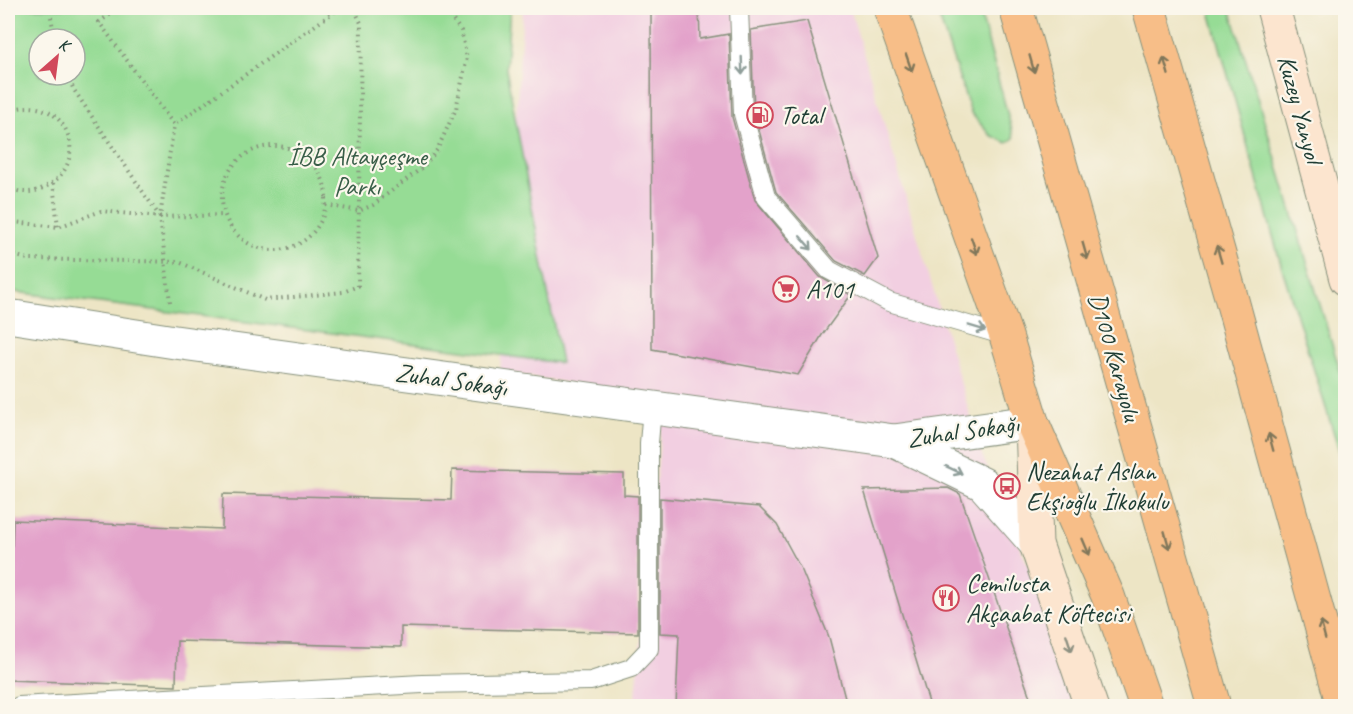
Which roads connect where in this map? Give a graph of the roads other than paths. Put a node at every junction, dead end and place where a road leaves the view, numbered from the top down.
1 (739, 8) edge
2 (890, 8) edge
3 (1016, 8) edge
4 (1149, 8) edge
5 (1273, 8) edge
6 (1346, 279) edge
7 (8, 316) edge
8 (1006, 336) junction
9 (652, 408) junction
10 (1032, 422) junction
11 (894, 441) junction
12 (1036, 544) junction
13 (20, 706) edge
14 (1090, 706) edge
15 (1146, 706) edge
16 (1214, 706) edge
17 (1343, 706) edge

1 -> 8 lane
2 -> 8 highway
3 -> 16 highway, D100 Karayolu
17 -> 4 highway
5 - 6 main road, Kuzey Yanyol
7 - 9 street, Zuhal Sokağı
8 - 10 highway
9 - 11 street, Zuhal Sokağı
9 - 13 lane
10 - 11 street, Zuhal Sokağı
10 - 12 main road
10 -> 15 highway
11 -> 12 street, Zuhal Sokağı
12 -> 14 main road

